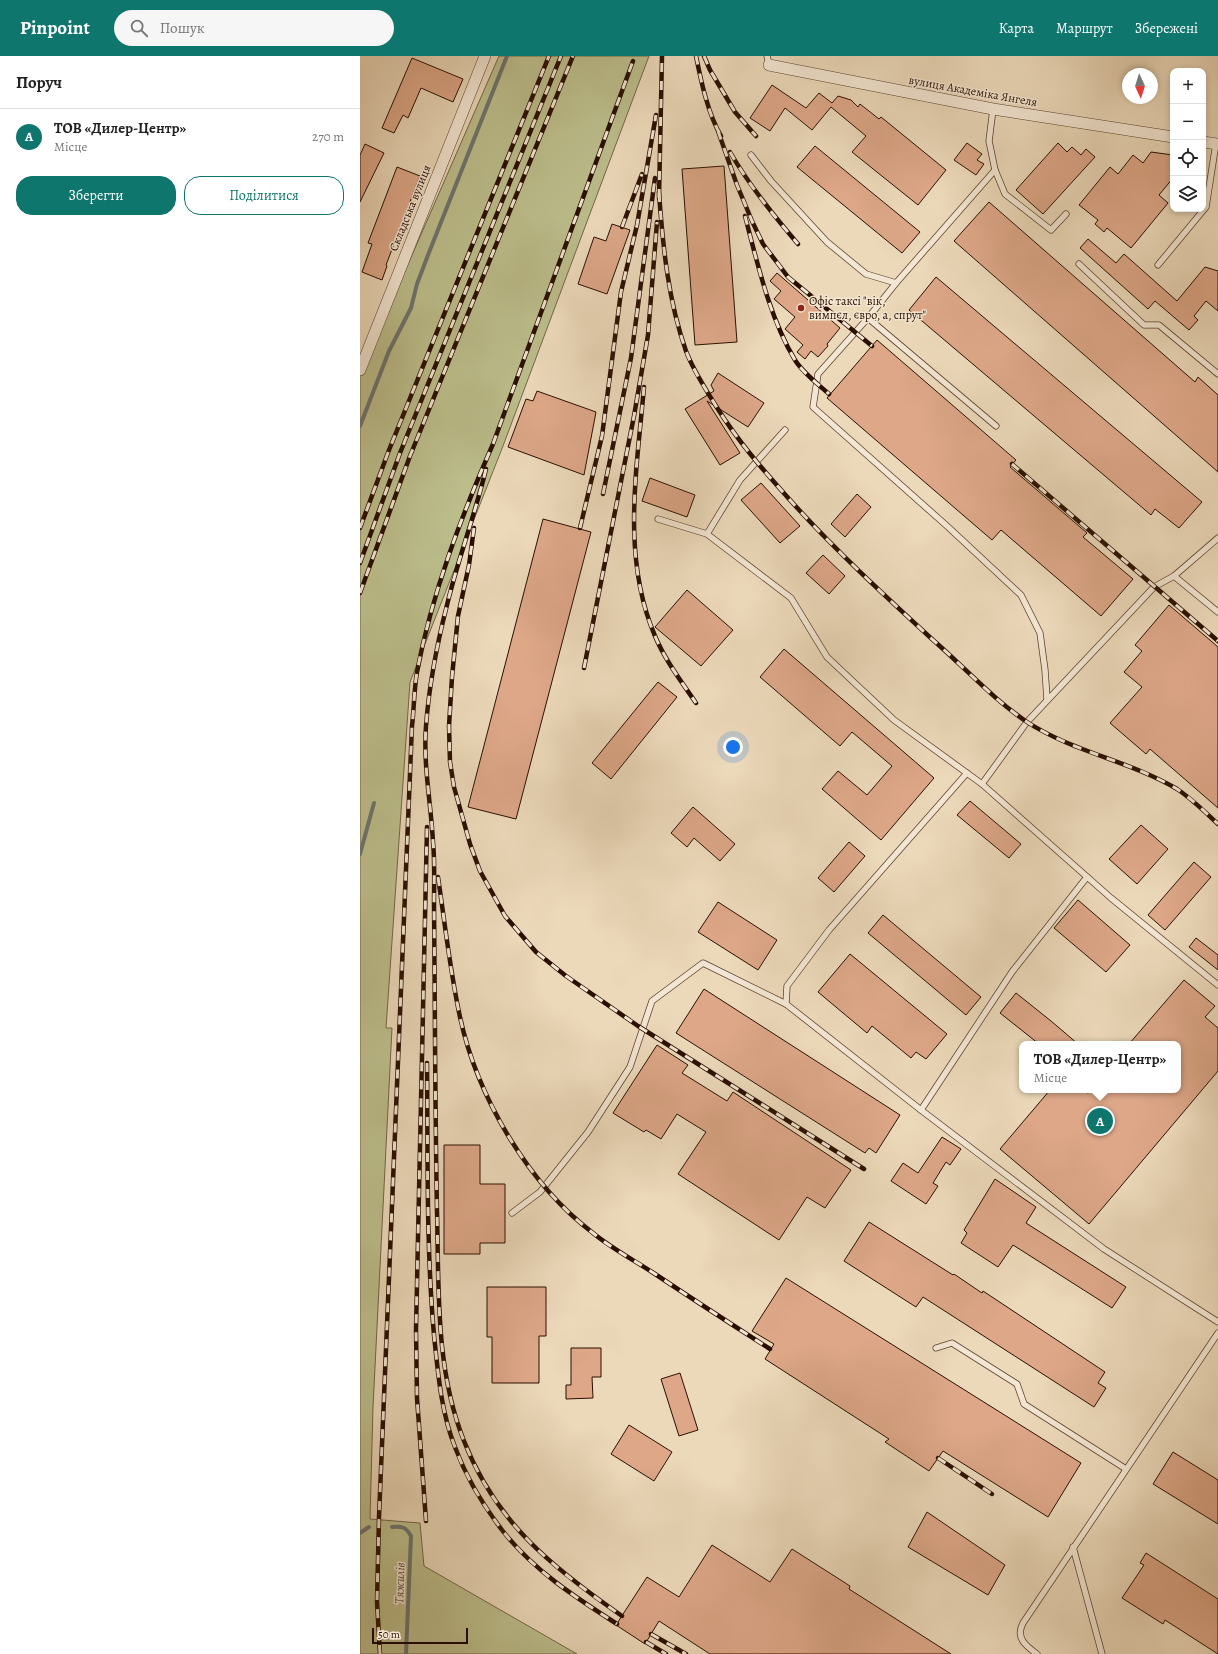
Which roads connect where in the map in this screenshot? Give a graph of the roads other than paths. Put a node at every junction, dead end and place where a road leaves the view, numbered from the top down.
1 (485, 56) edge
2 (768, 59) edge
3 (993, 109) junction
4 (1170, 137) edge
5 (1206, 142) edge
6 (1217, 144) edge
7 (751, 155) dead end
8 (995, 170) junction
9 (1066, 214) dead end
10 (1079, 264) dead end
11 (1158, 265) dead end
12 (896, 283) junction
13 (868, 318) junction
14 (360, 370) edge
15 (1218, 374) edge
16 (996, 426) dead end
17 (785, 430) dead end
18 (658, 519) dead end
19 (707, 534) junction
20 (1218, 538) edge
21 (1174, 576) junction
22 (1218, 612) edge
23 (1047, 699) junction
24 (967, 773) junction
25 (982, 784) junction
26 (1087, 877) junction
27 (1218, 985) edge
28 (786, 1004) junction
29 (921, 1110) junction
30 (512, 1214) dead end
31 (1218, 1322) edge
32 (1218, 1334) edge
33 (936, 1348) dead end
34 (1126, 1469) junction
35 (1074, 1547) junction
36 (1037, 1654) edge
37 (1102, 1654) edge

1 - 14 street, Складська вулиця
2 - 3 street, вулиця Академіка Янгеля
3 - 4 street, вулиця Академіка Янгеля
3 - 8 lane
5 - 6 street
6 - 11 lane
7 - 12 lane
8 - 9 lane
8 - 12 lane
10 - 15 lane
12 - 13 lane
13 - 16 lane
13 - 23 lane
17 - 19 lane
18 - 19 lane
19 - 24 lane
20 - 21 lane
21 - 22 lane
21 - 23 lane
23 - 25 lane
24 - 25 lane
24 - 28 lane
25 - 26 lane
26 - 27 lane
26 - 29 lane
28 - 29 lane
28 - 30 lane
29 - 31 lane
32 - 34 lane
33 - 34 lane
34 - 35 lane
35 - 36 lane
35 - 37 lane

